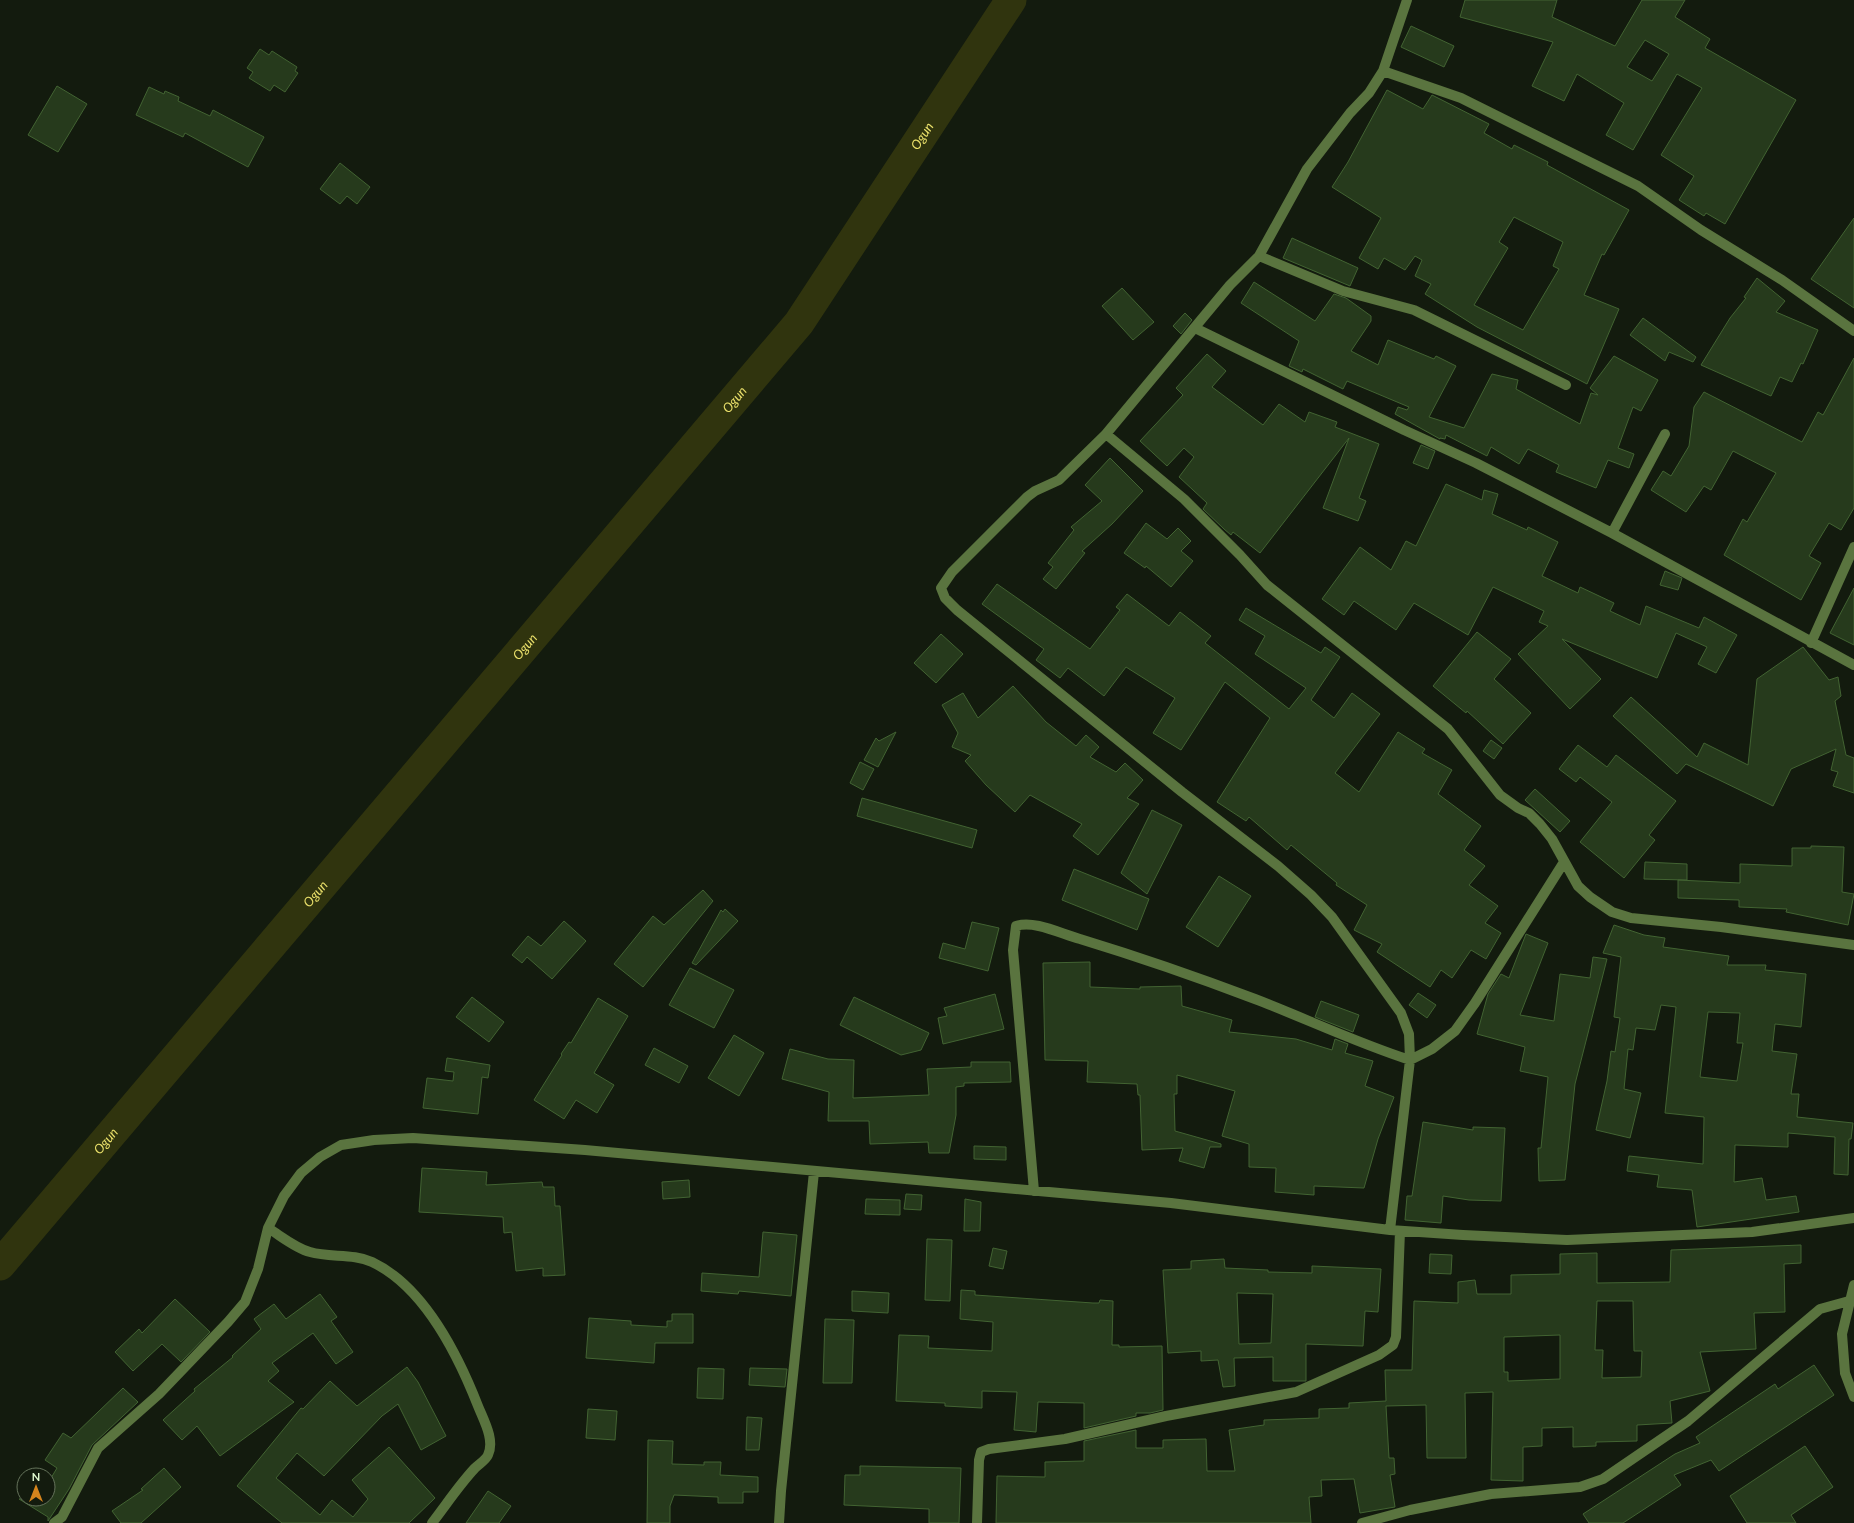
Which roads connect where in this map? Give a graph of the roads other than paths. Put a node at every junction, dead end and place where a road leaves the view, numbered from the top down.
1 (1407, 0) edge
2 (1383, 71) junction
3 (1259, 256) junction
4 (1195, 328) junction
5 (1854, 331) edge
6 (1566, 385) dead end
7 (1106, 434) junction
8 (1665, 434) dead end
9 (1612, 534) junction
10 (1854, 547) edge
11 (1811, 643) junction
12 (1854, 665) edge
13 (1564, 862) junction
14 (1854, 945) edge
15 (1410, 1060) junction
16 (814, 1172) junction
17 (1034, 1192) junction
18 (1854, 1218) edge
19 (268, 1228) junction
20 (1390, 1230) junction
21 (1400, 1231) junction
22 (1854, 1285) edge
23 (1849, 1301) junction
24 (1854, 1397) edge
25 (54, 1523) edge
26 (432, 1523) edge
27 (779, 1523) edge
28 (977, 1523) edge
29 (1362, 1523) edge

1 - 2 street
2 - 3 street
2 - 5 street
3 - 4 street
3 - 6 street
4 - 7 street
4 - 9 street
7 - 13 street
7 - 15 street
8 - 9 street
9 - 11 street
10 - 11 street
11 - 12 street
13 - 14 street
13 - 15 street
15 - 17 street
15 - 20 street
16 - 17 street
16 - 19 street
16 - 27 street
17 - 20 street
18 - 21 street
19 - 25 street
19 - 26 street
20 - 21 street
21 - 28 street
22 - 23 street
23 - 24 street
23 - 29 street

